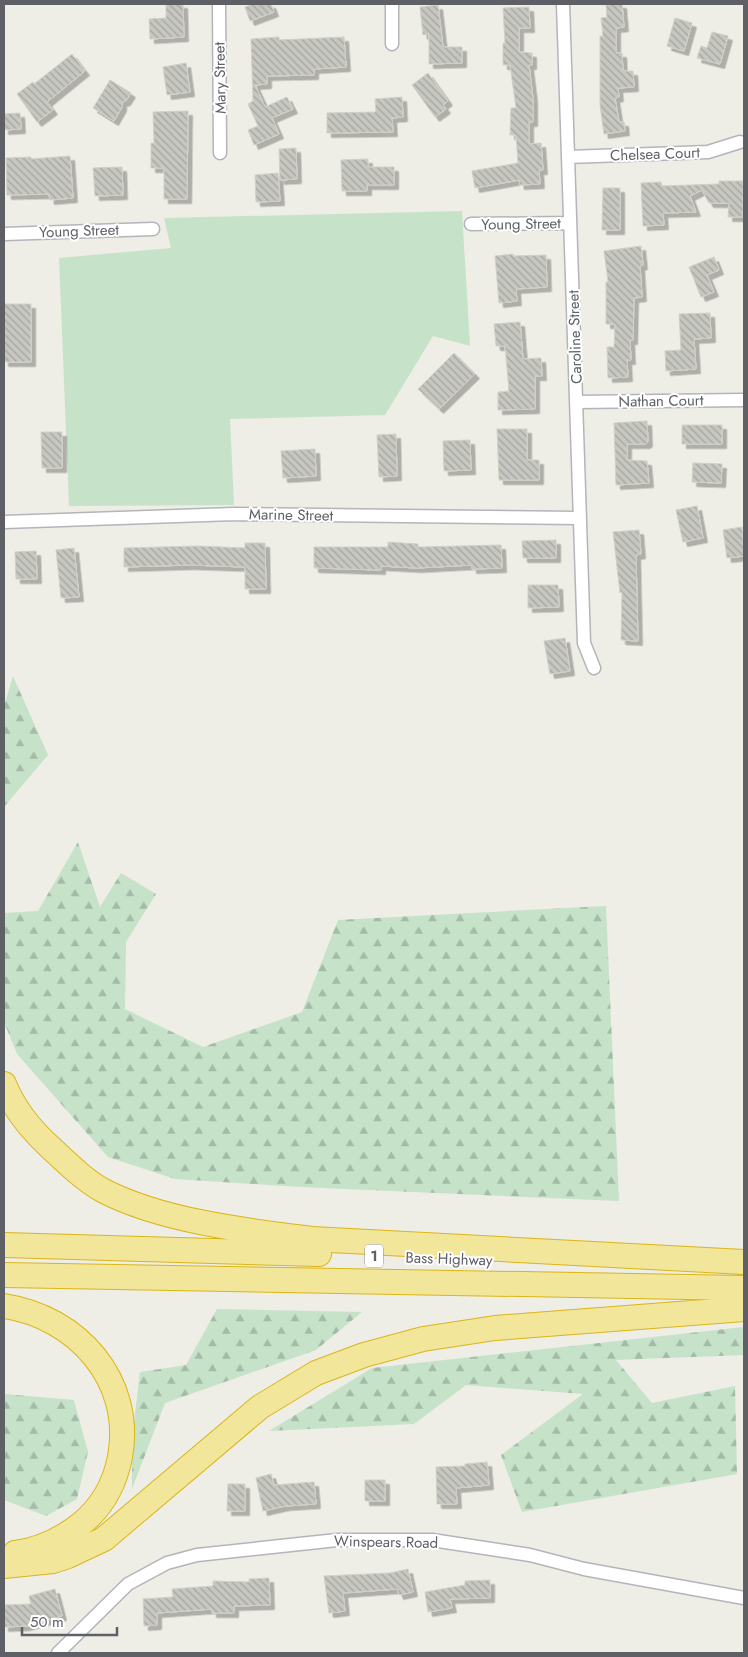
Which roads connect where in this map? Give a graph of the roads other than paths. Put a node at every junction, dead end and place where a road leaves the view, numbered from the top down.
1 (219, 4) edge
2 (392, 4) edge
3 (563, 4) edge
4 (392, 44) dead end
5 (740, 142) dead end
6 (220, 153) dead end
7 (568, 157) junction
8 (570, 223) junction
9 (471, 224) dead end
10 (153, 229) dead end
11 (4, 234) edge
12 (744, 400) edge
13 (577, 402) junction
14 (578, 518) junction
15 (4, 522) edge
16 (594, 668) dead end
17 (4, 1084) edge
18 (4, 1244) edge
19 (744, 1263) edge
20 (4, 1275) edge
21 (744, 1288) edge
22 (4, 1306) edge
23 (744, 1309) edge
24 (4, 1554) edge
25 (4, 1566) edge
26 (744, 1598) edge
27 (58, 1653) edge

1 - 6 street, Mary Street
2 - 4 street
3 - 7 street, Caroline Street
5 - 7 street, Chelsea Court
7 - 8 street, Caroline Street
8 - 9 street, Young Street
8 - 13 street, Caroline Street
10 - 11 street, Young Street
12 - 13 street, Nathan Court
13 - 14 street, Caroline Street
14 - 15 street, Marine Street
14 - 16 street, Caroline Street
17 - 19 highway
18 - 19 highway, Bass Highway / 1
20 - 21 highway, Bass Highway / 1
22 - 24 highway
23 - 25 highway
26 - 27 street, Winspears Road

